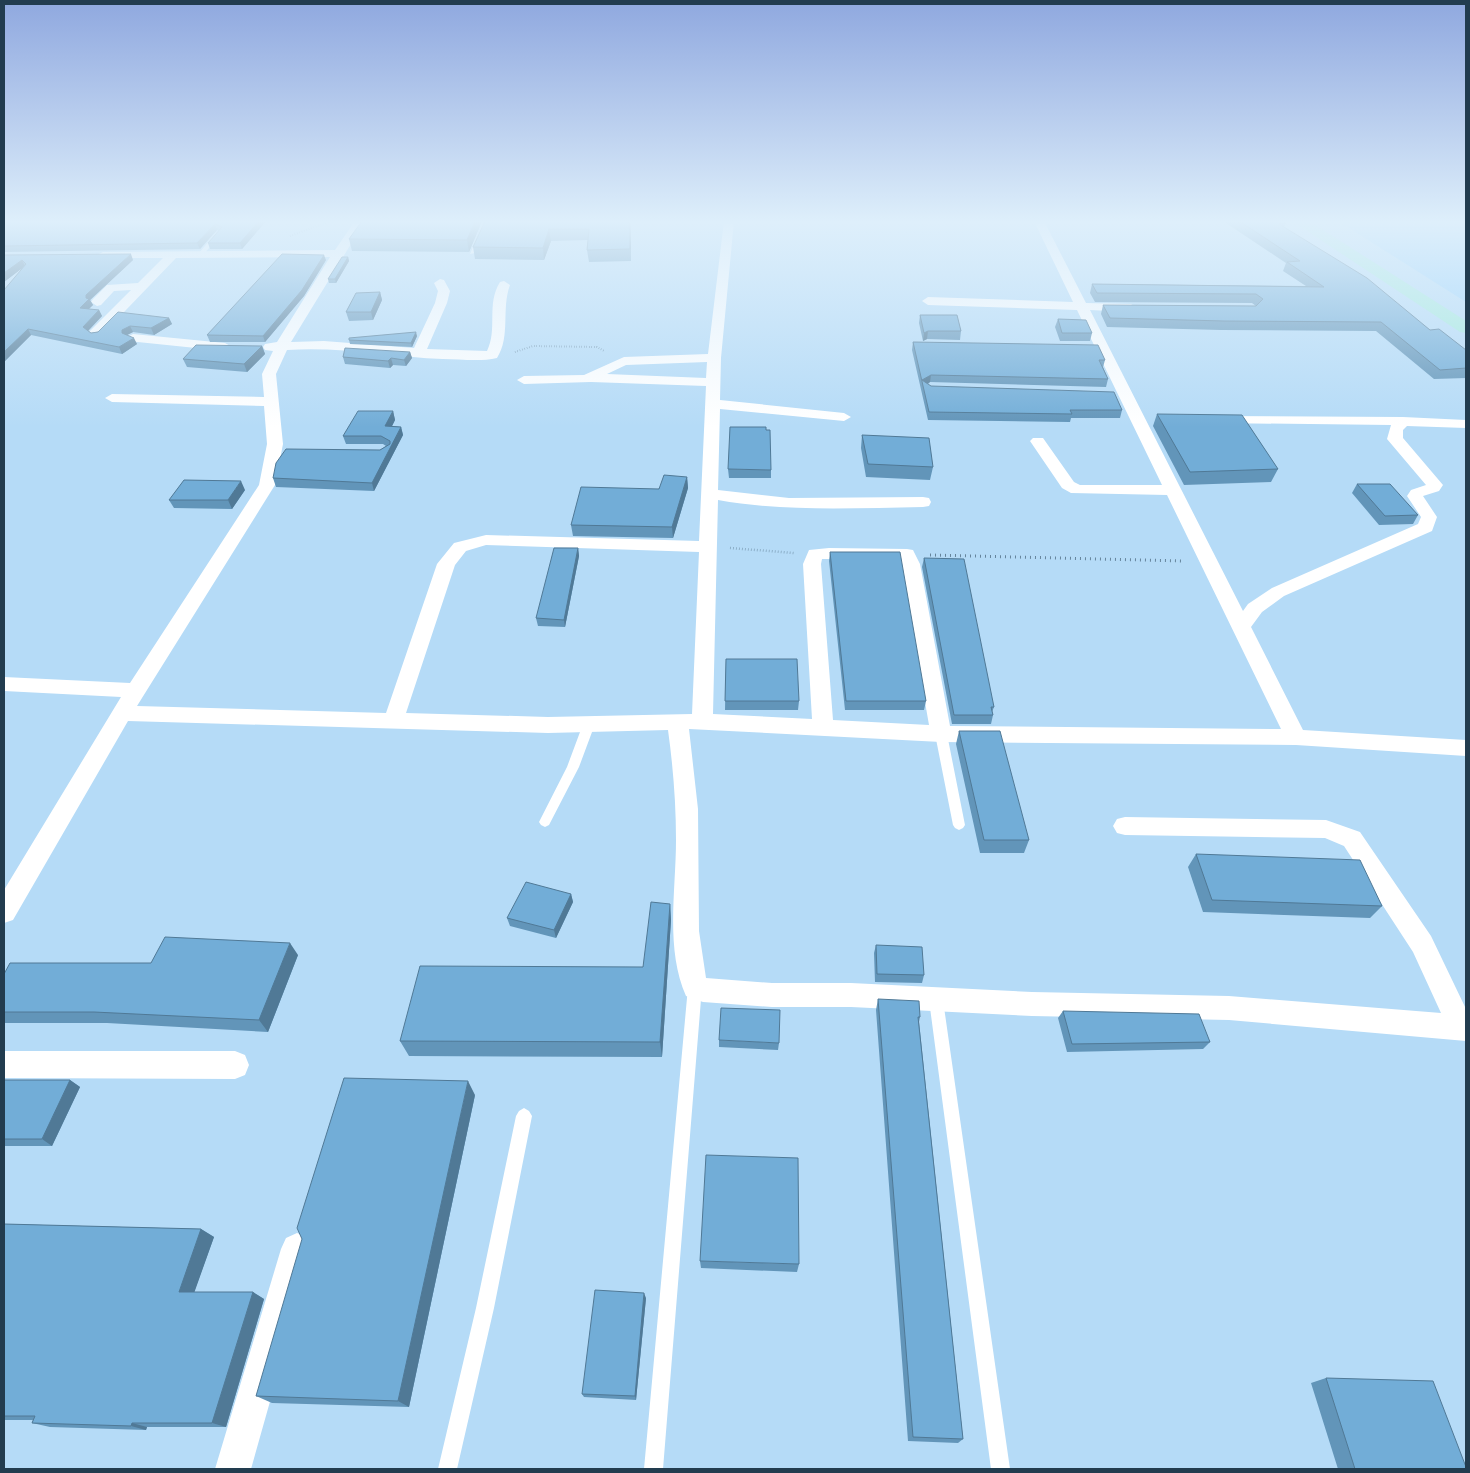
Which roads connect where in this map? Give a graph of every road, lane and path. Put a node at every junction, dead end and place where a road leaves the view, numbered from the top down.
1 (109, 290) edge
2 (139, 290) edge
3 (316, 290) edge
4 (443, 290) edge
5 (501, 290) edge
6 (721, 290) edge
7 (1074, 290) edge
8 (1406, 290) edge
9 (1428, 290) edge
10 (928, 301) dead end
11 (96, 302) dead end
12 (1083, 308) junction
13 (1142, 308) edge
14 (1466, 314) edge
15 (1466, 328) edge
16 (96, 334) edge
17 (133, 338) edge
18 (282, 346) junction
19 (240, 348) edge
20 (257, 348) edge
21 (418, 354) junction
22 (492, 355) junction
23 (714, 358) junction
24 (624, 361) junction
25 (591, 378) junction
26 (524, 380) dead end
27 (714, 382) junction
28 (1104, 393) edge
29 (1124, 394) junction
30 (112, 398) dead end
31 (272, 402) junction
32 (713, 404) junction
33 (844, 417) dead end
34 (1138, 418) junction
35 (1158, 418) edge
36 (1207, 418) edge
37 (1403, 421) junction
38 (1466, 424) edge
39 (1038, 441) dead end
40 (1173, 490) junction
41 (711, 494) junction
42 (923, 502) dead end
43 (710, 547) junction
44 (815, 554) junction
45 (907, 554) junction
46 (1209, 561) junction
47 (1241, 626) junction
48 (4, 684) edge
49 (137, 691) junction
50 (122, 713) junction
51 (393, 722) junction
52 (690, 722) junction
53 (589, 724) junction
54 (823, 729) junction
55 (941, 734) junction
56 (1296, 737) junction
57 (1466, 748) edge
58 (545, 822) dead end
59 (959, 825) dead end
60 (1125, 826) dead end
61 (4, 912) edge
62 (695, 986) junction
63 (936, 1000) junction
64 (1463, 1028) edge
65 (4, 1064) edge
66 (235, 1065) dead end
67 (524, 1116) dead end
68 (297, 1249) edge
69 (233, 1469) edge
70 (447, 1469) edge
71 (653, 1469) edge
72 (1000, 1469) edge

1 - 11 street
2 - 16 street
3 - 18 street
4 - 21 street
5 - 22 street
6 - 23 street
7 - 12 street
8 - 15 main road
9 - 14 main road
10 - 12 street
12 - 13 street
12 - 29 street
17 - 19 street
18 - 20 street
18 - 21 street
18 - 31 street
21 - 22 street
22 - 24 path
23 - 24 street
23 - 27 street
24 - 25 street
25 - 26 street
25 - 27 street
27 - 32 street
28 - 29 street
29 - 34 street
30 - 31 street
31 - 49 street
32 - 33 street
32 - 41 street
34 - 35 street
34 - 40 street
36 - 37 street
37 - 38 street
37 - 47 street
39 - 40 street
40 - 46 street
41 - 42 street
41 - 43 street
43 - 44 path
43 - 51 street
43 - 52 street
44 - 45 street
44 - 54 street
45 - 46 path
45 - 55 street
46 - 47 street
47 - 56 street
48 - 49 street
49 - 50 street
50 - 51 street
50 - 61 street
51 - 53 street
52 - 53 street
52 - 54 street
52 - 62 street
53 - 58 lane
54 - 55 street
55 - 56 street
55 - 59 lane
56 - 57 street
60 - 64 street
62 - 63 street
62 - 71 lane
63 - 64 street
63 - 72 lane
65 - 66 street
67 - 70 lane
68 - 69 street

